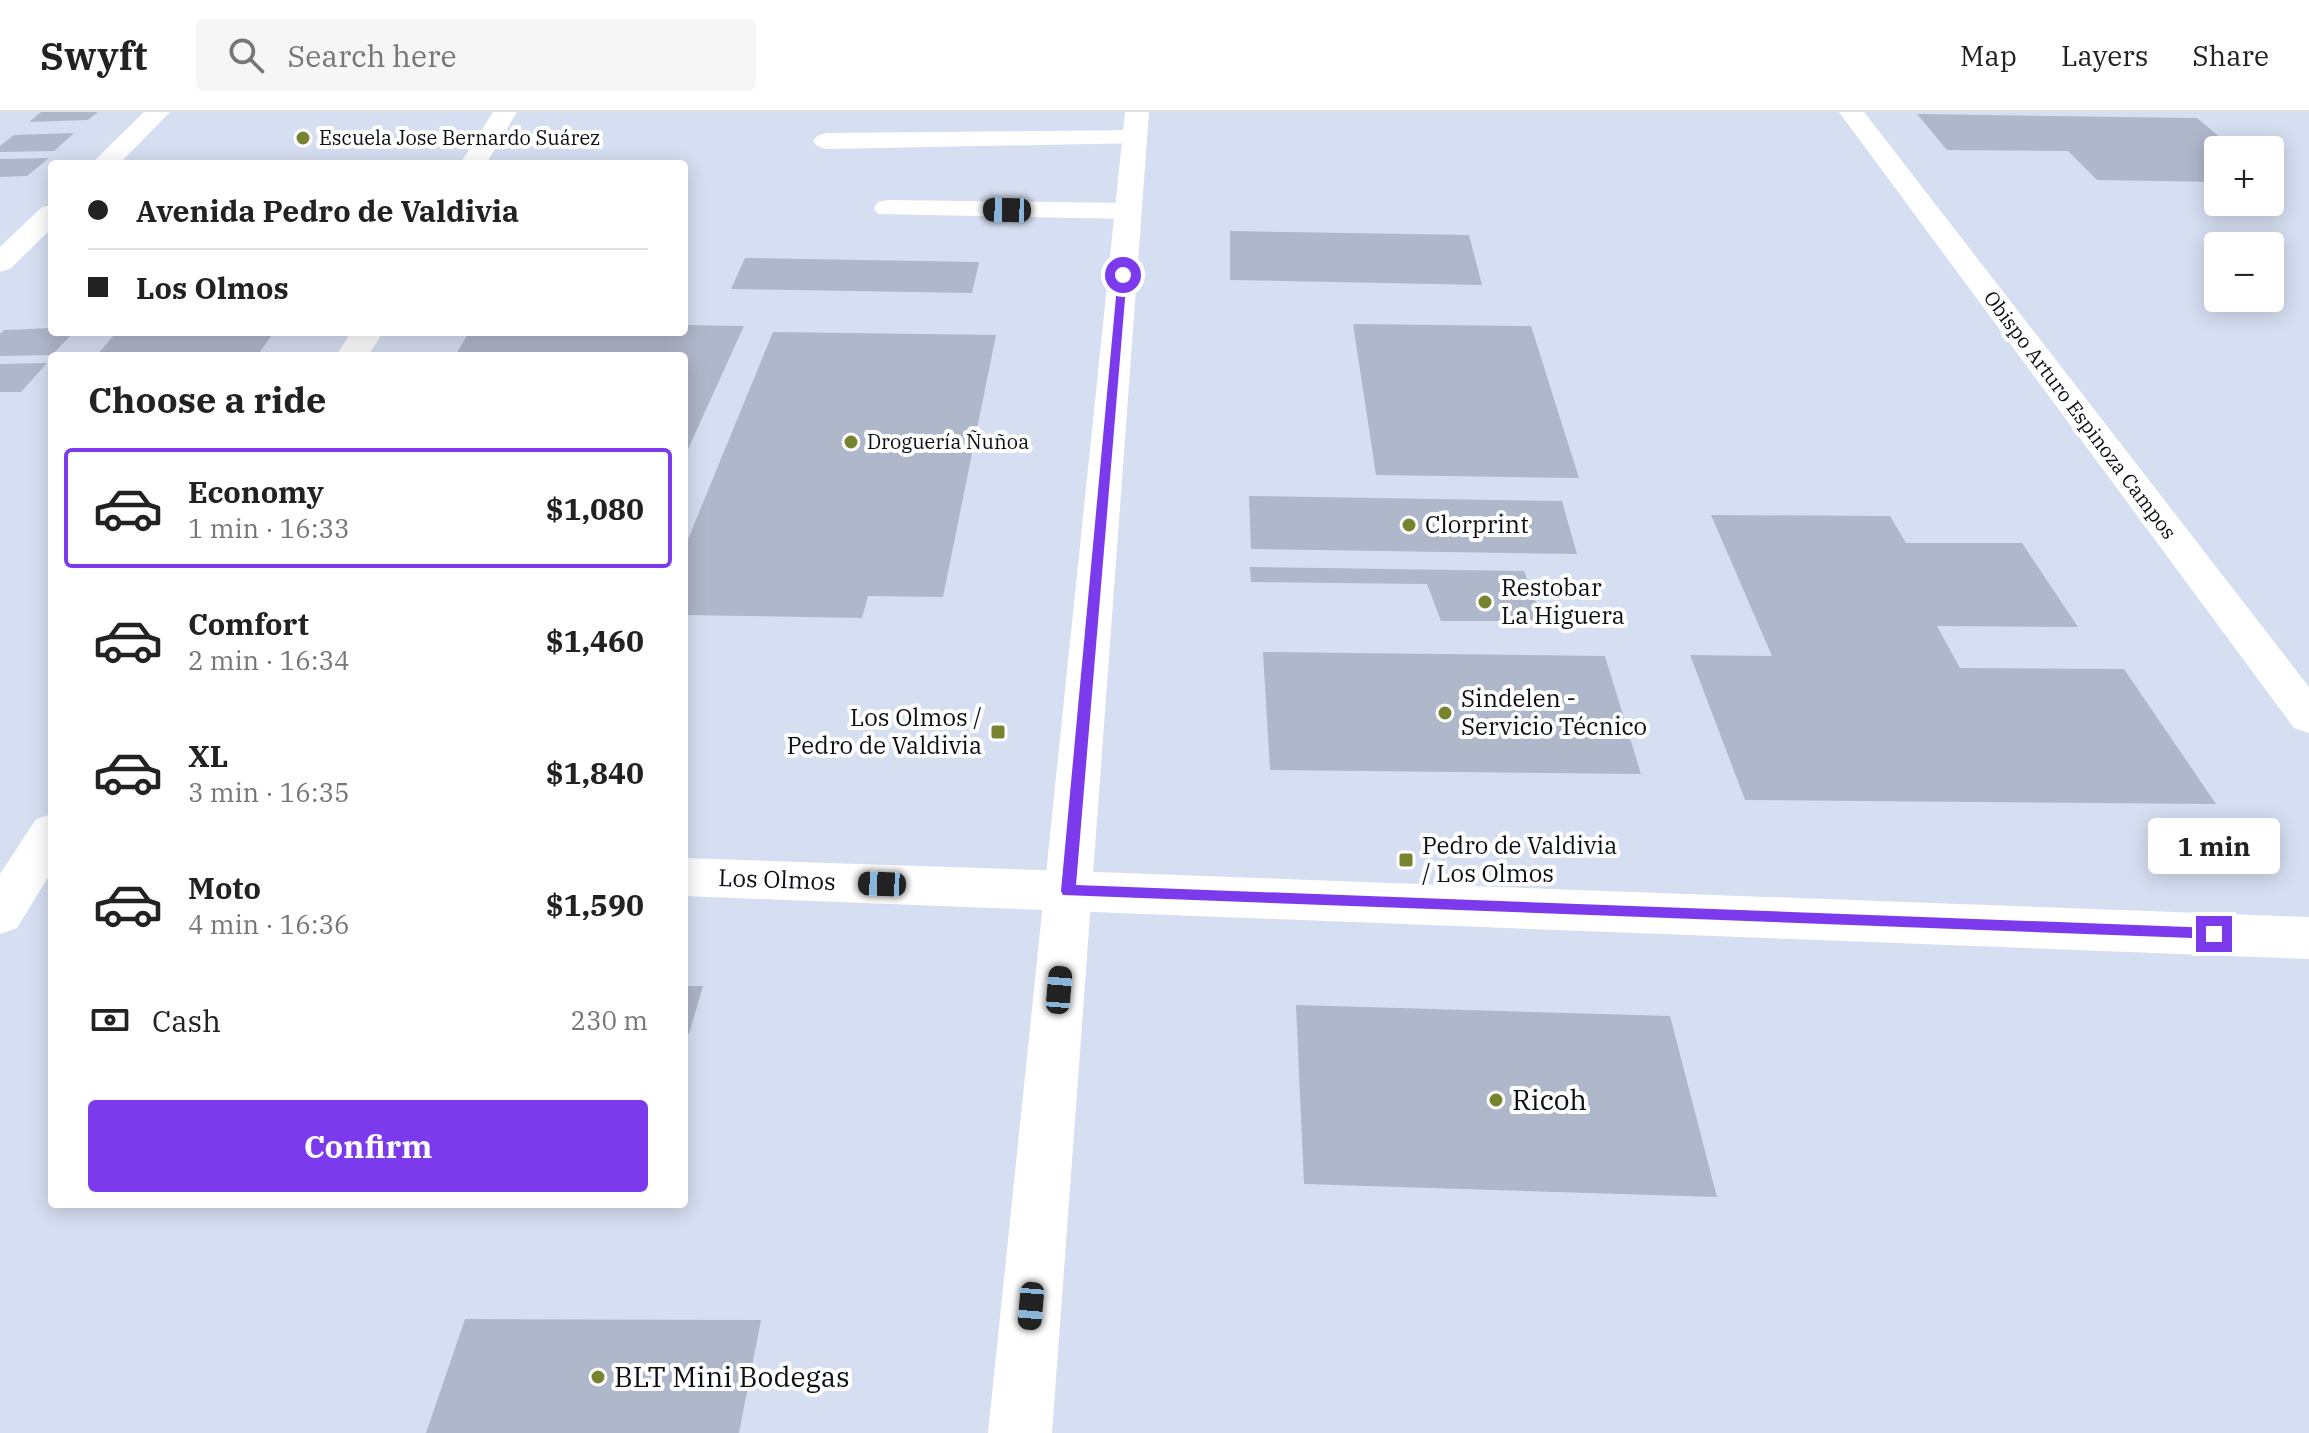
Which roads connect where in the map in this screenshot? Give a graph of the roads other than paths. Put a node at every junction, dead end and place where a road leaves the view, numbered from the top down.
1 (158, 112) edge
2 (505, 112) edge
3 (1851, 112) edge
4 (1135, 125) edge
5 (826, 141) dead end
6 (108, 160) edge
7 (475, 160) edge
8 (888, 208) dead end
9 (1128, 211) junction
10 (48, 217) edge
11 (0, 263) edge
12 (2309, 717) edge
13 (34, 856) edge
14 (688, 877) edge
15 (1068, 891) junction
16 (0, 914) edge
17 (2309, 938) edge
18 (1020, 1433) edge

1 - 6 street
2 - 7 street
3 - 12 street, Obispo Arturo Espinoza Campos
4 - 5 street
4 - 9 street
8 - 9 street
9 - 15 street
10 - 11 street
13 - 16 street
14 - 15 street, Los Olmos
15 - 17 street, Los Olmos
15 - 18 street

